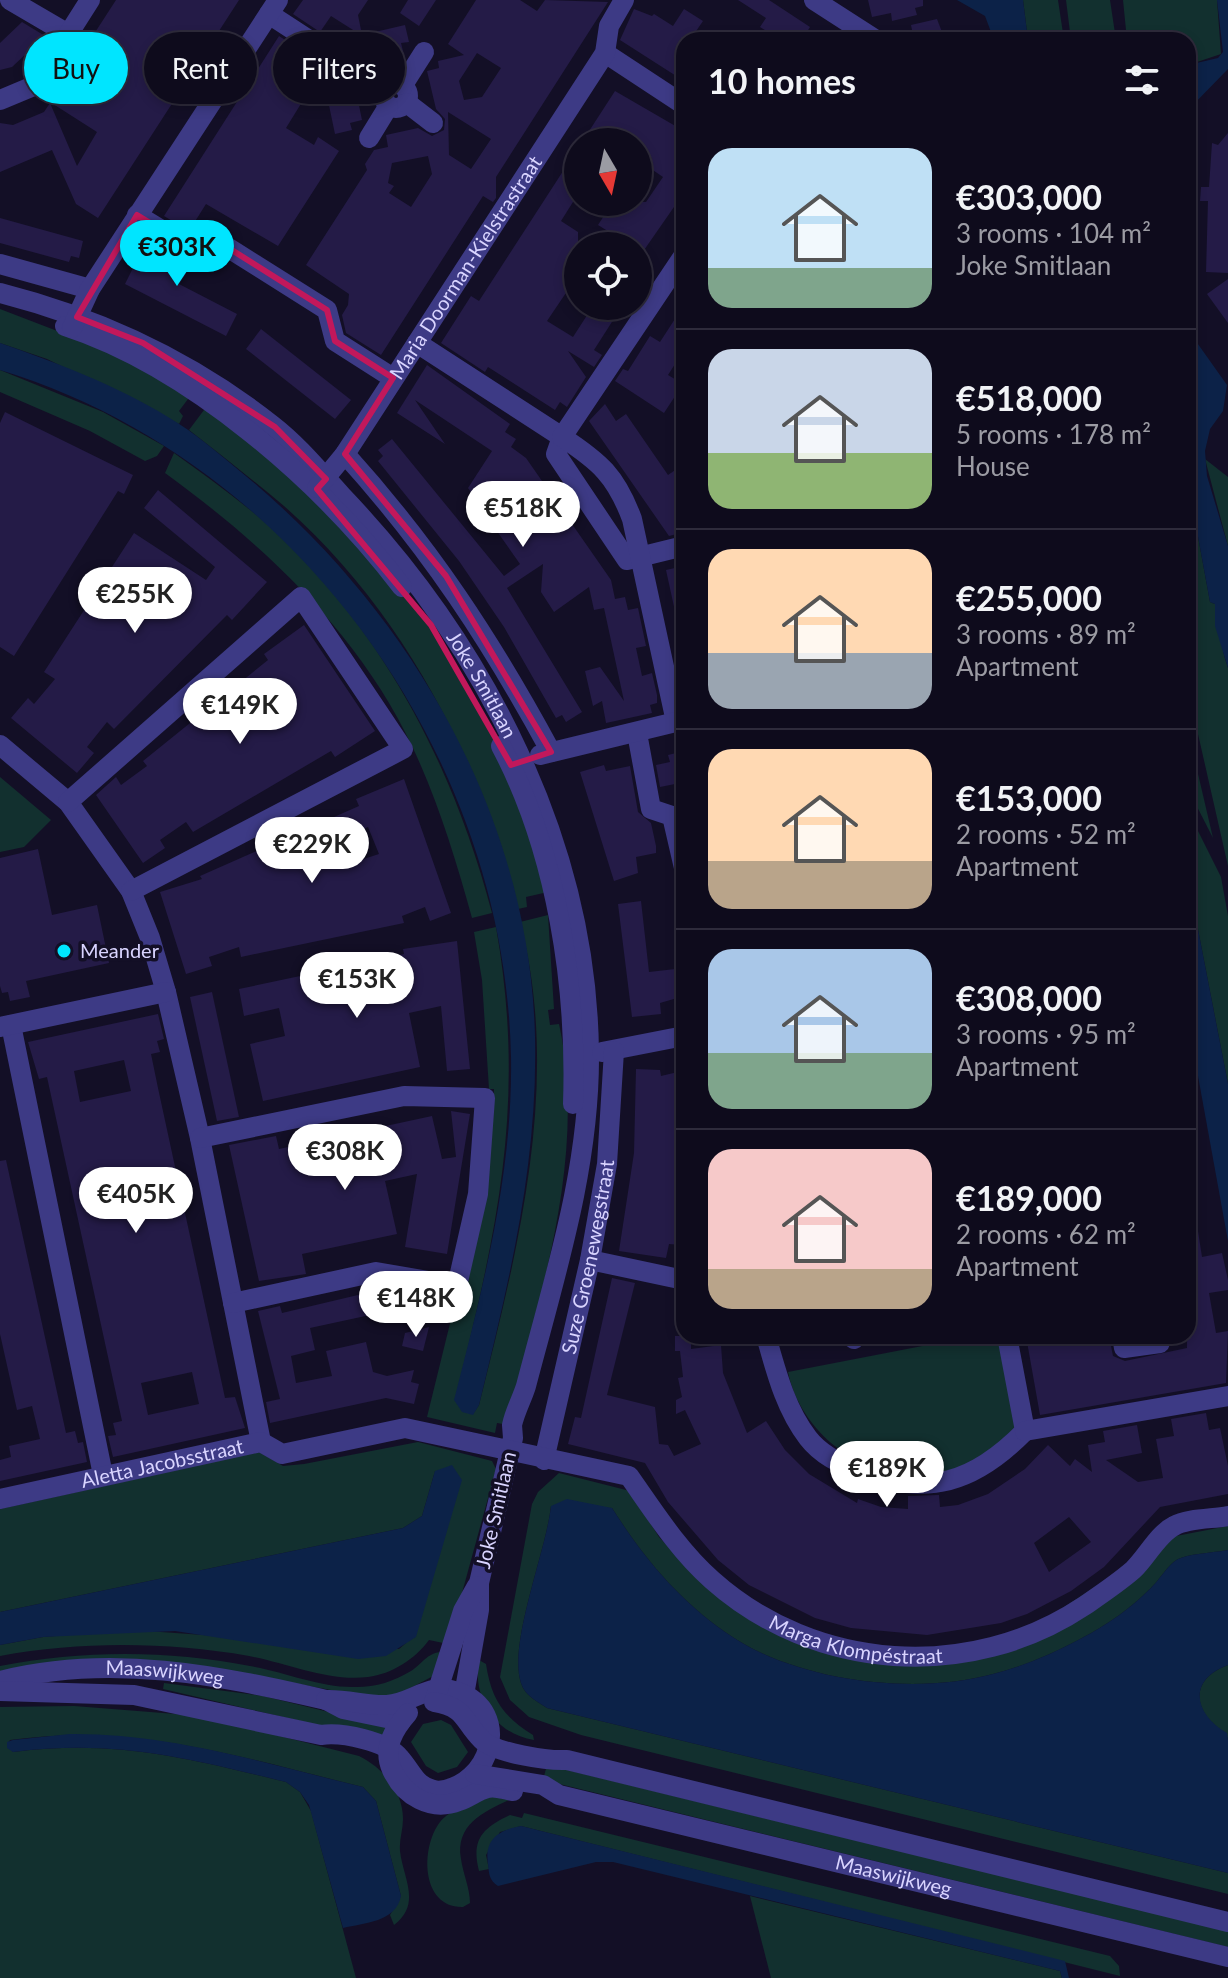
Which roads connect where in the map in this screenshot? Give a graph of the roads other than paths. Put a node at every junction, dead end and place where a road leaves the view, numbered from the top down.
1 (10, 0) edge
2 (90, 0) edge
3 (624, 0) edge
4 (814, 0) edge
5 (276, 4) edge
6 (841, 7) edge
7 (65, 32) edge
8 (69, 32) edge
9 (313, 32) edge
10 (868, 32) edge
11 (424, 52) dead end
12 (605, 53) junction
13 (405, 82) edge
14 (24, 90) edge
15 (0, 100) edge
16 (676, 100) edge
17 (405, 103) edge
18 (391, 104) edge
19 (433, 123) dead end
20 (369, 138) dead end
21 (137, 215) junction
22 (0, 264) edge
23 (676, 267) edge
24 (90, 289) junction
25 (0, 293) edge
26 (0, 305) edge
27 (74, 323) junction
28 (417, 343) junction
29 (393, 378) junction
30 (562, 437) junction
31 (345, 454) junction
32 (321, 484) junction
33 (676, 548) edge
34 (640, 555) junction
35 (676, 704) edge
36 (676, 722) edge
37 (637, 733) junction
38 (0, 745) edge
39 (551, 752) junction
40 (517, 763) junction
41 (68, 802) junction
42 (676, 833) edge
43 (131, 891) junction
44 (166, 992) junction
45 (5, 1026) edge
46 (676, 1038) edge
47 (614, 1051) junction
48 (582, 1054) junction
49 (200, 1138) junction
50 (590, 1260) junction
51 (676, 1278) edge
52 (233, 1303) junction
53 (768, 1344) edge
54 (1009, 1344) edge
55 (1123, 1344) edge
56 (1153, 1344) edge
57 (1228, 1396) edge
58 (1025, 1431) junction
59 (261, 1442) junction
60 (511, 1445) junction
61 (544, 1460) junction
62 (103, 1475) junction
63 (0, 1499) edge
64 (1228, 1516) edge
65 (479, 1583) junction
66 (0, 1681) edge
67 (0, 1691) edge
68 (437, 1695) junction
69 (464, 1695) junction
70 (399, 1712) junction
71 (490, 1738) junction
72 (388, 1756) junction
73 (478, 1782) junction
74 (1228, 1922) edge
75 (1228, 1957) edge

1 - 7 street
2 - 8 street
3 - 12 street, Maria Doorman-Kielstrastraat
4 - 6 street
5 - 9 street
5 - 21 street
6 - 10 street
11 - 13 street
12 - 16 street
12 - 28 street, Maria Doorman-Kielstrastraat
14 - 15 street
17 - 19 street
18 - 20 street
21 - 24 street
21 - 29 street
22 - 24 street
23 - 30 street
24 - 27 street
25 - 27 street, Joke Smitlaan
26 - 27 street, Joke Smitlaan
27 - 32 street, Joke Smitlaan
28 - 29 street, Maria Doorman-Kielstrastraat
28 - 30 street
29 - 31 street, Maria Doorman-Kielstrastraat
30 - 34 street
30 - 34 street
31 - 32 street, Maria Doorman-Kielstrastraat
31 - 39 street
32 - 40 street, Joke Smitlaan
33 - 34 street
34 - 35 street
36 - 37 street
37 - 39 street
37 - 42 street
38 - 41 street
39 - 40 street
40 - 48 street, Joke Smitlaan
41 - 43 street
41 - 43 street
43 - 44 street
44 - 45 street
44 - 49 street
45 - 62 street
46 - 47 street
47 - 48 street
47 - 50 street, Suze Groenewegstraat
48 - 60 street, Joke Smitlaan
49 - 52 street
49 - 52 street
50 - 51 street
50 - 61 street, Suze Groenewegstraat
52 - 59 street
53 - 58 street
54 - 58 street
55 - 56 street
57 - 58 street
59 - 60 street, Aletta Jacobsstraat
59 - 62 street, Aletta Jacobsstraat
60 - 61 street, Marga Klompéstraat
60 - 65 street, Joke Smitlaan
61 - 64 street, Marga Klompéstraat
62 - 63 street, Aletta Jacobsstraat
65 - 68 street, Joke Smitlaan
65 - 69 street, Joke Smitlaan
66 - 70 street, Maaswijkweg
67 - 72 street, Maaswijkweg
68 - 69 street
68 - 70 street
68 - 71 street
69 - 71 street
70 - 72 street
71 - 73 street
71 - 74 street, Maaswijkweg
72 - 73 street
73 - 75 street, Maaswijkweg

